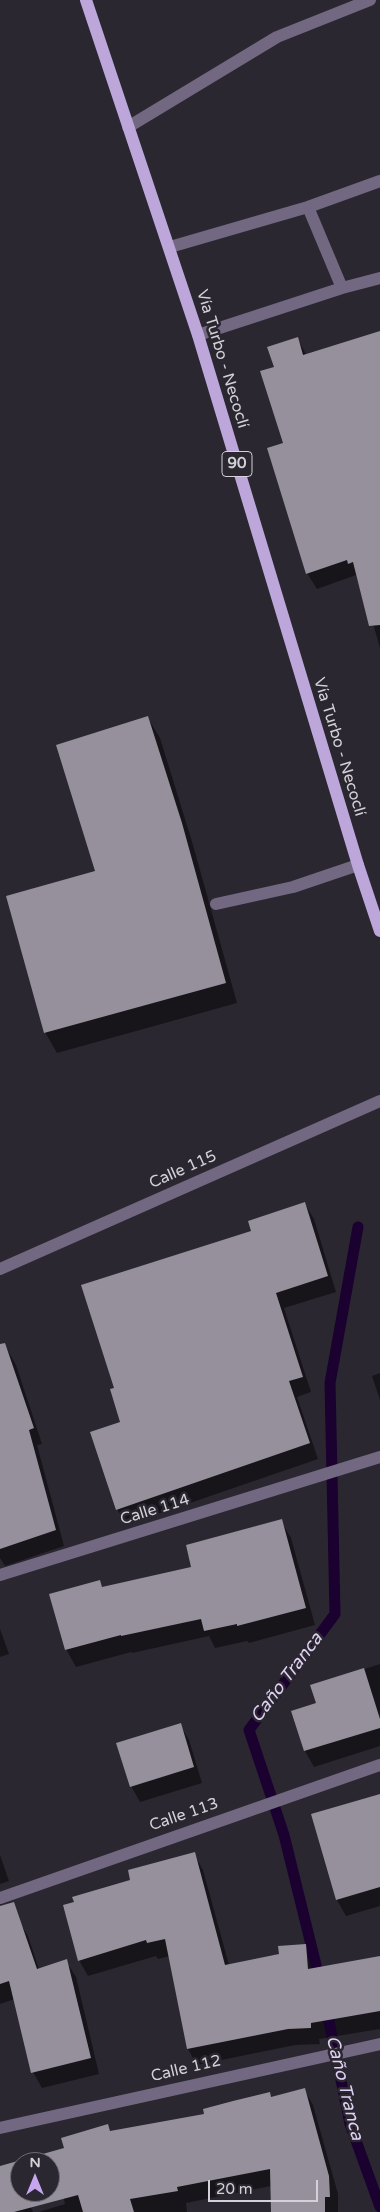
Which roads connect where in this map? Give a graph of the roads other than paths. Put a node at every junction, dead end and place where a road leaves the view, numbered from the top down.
1 (86, 0) edge
2 (370, 0) edge
3 (128, 127) junction
4 (380, 181) edge
5 (308, 207) junction
6 (170, 247) junction
7 (380, 278) edge
8 (342, 288) junction
9 (198, 335) junction
10 (358, 865) junction
11 (216, 904) dead end
12 (380, 931) edge
13 (380, 1102) edge
14 (0, 1269) edge
15 (380, 1457) edge
16 (0, 1575) edge
17 (380, 1765) edge
18 (0, 1898) edge
19 (380, 2044) edge
20 (0, 2128) edge

1 - 3 main road, Vía Turbo - Necoclí / 90
2 - 3 street
3 - 6 main road, Vía Turbo - Necoclí / 90
4 - 5 street
5 - 6 street
5 - 8 street
6 - 9 main road, Vía Turbo - Necoclí / 90
7 - 8 street
8 - 9 street
9 - 10 main road, Vía Turbo - Necoclí / 90
10 - 11 street
10 - 12 main road, Vía Turbo - Necoclí / 90
13 - 14 street, Calle 115
15 - 16 street, Calle 114
17 - 18 street, Calle 113
19 - 20 street, Calle 112

